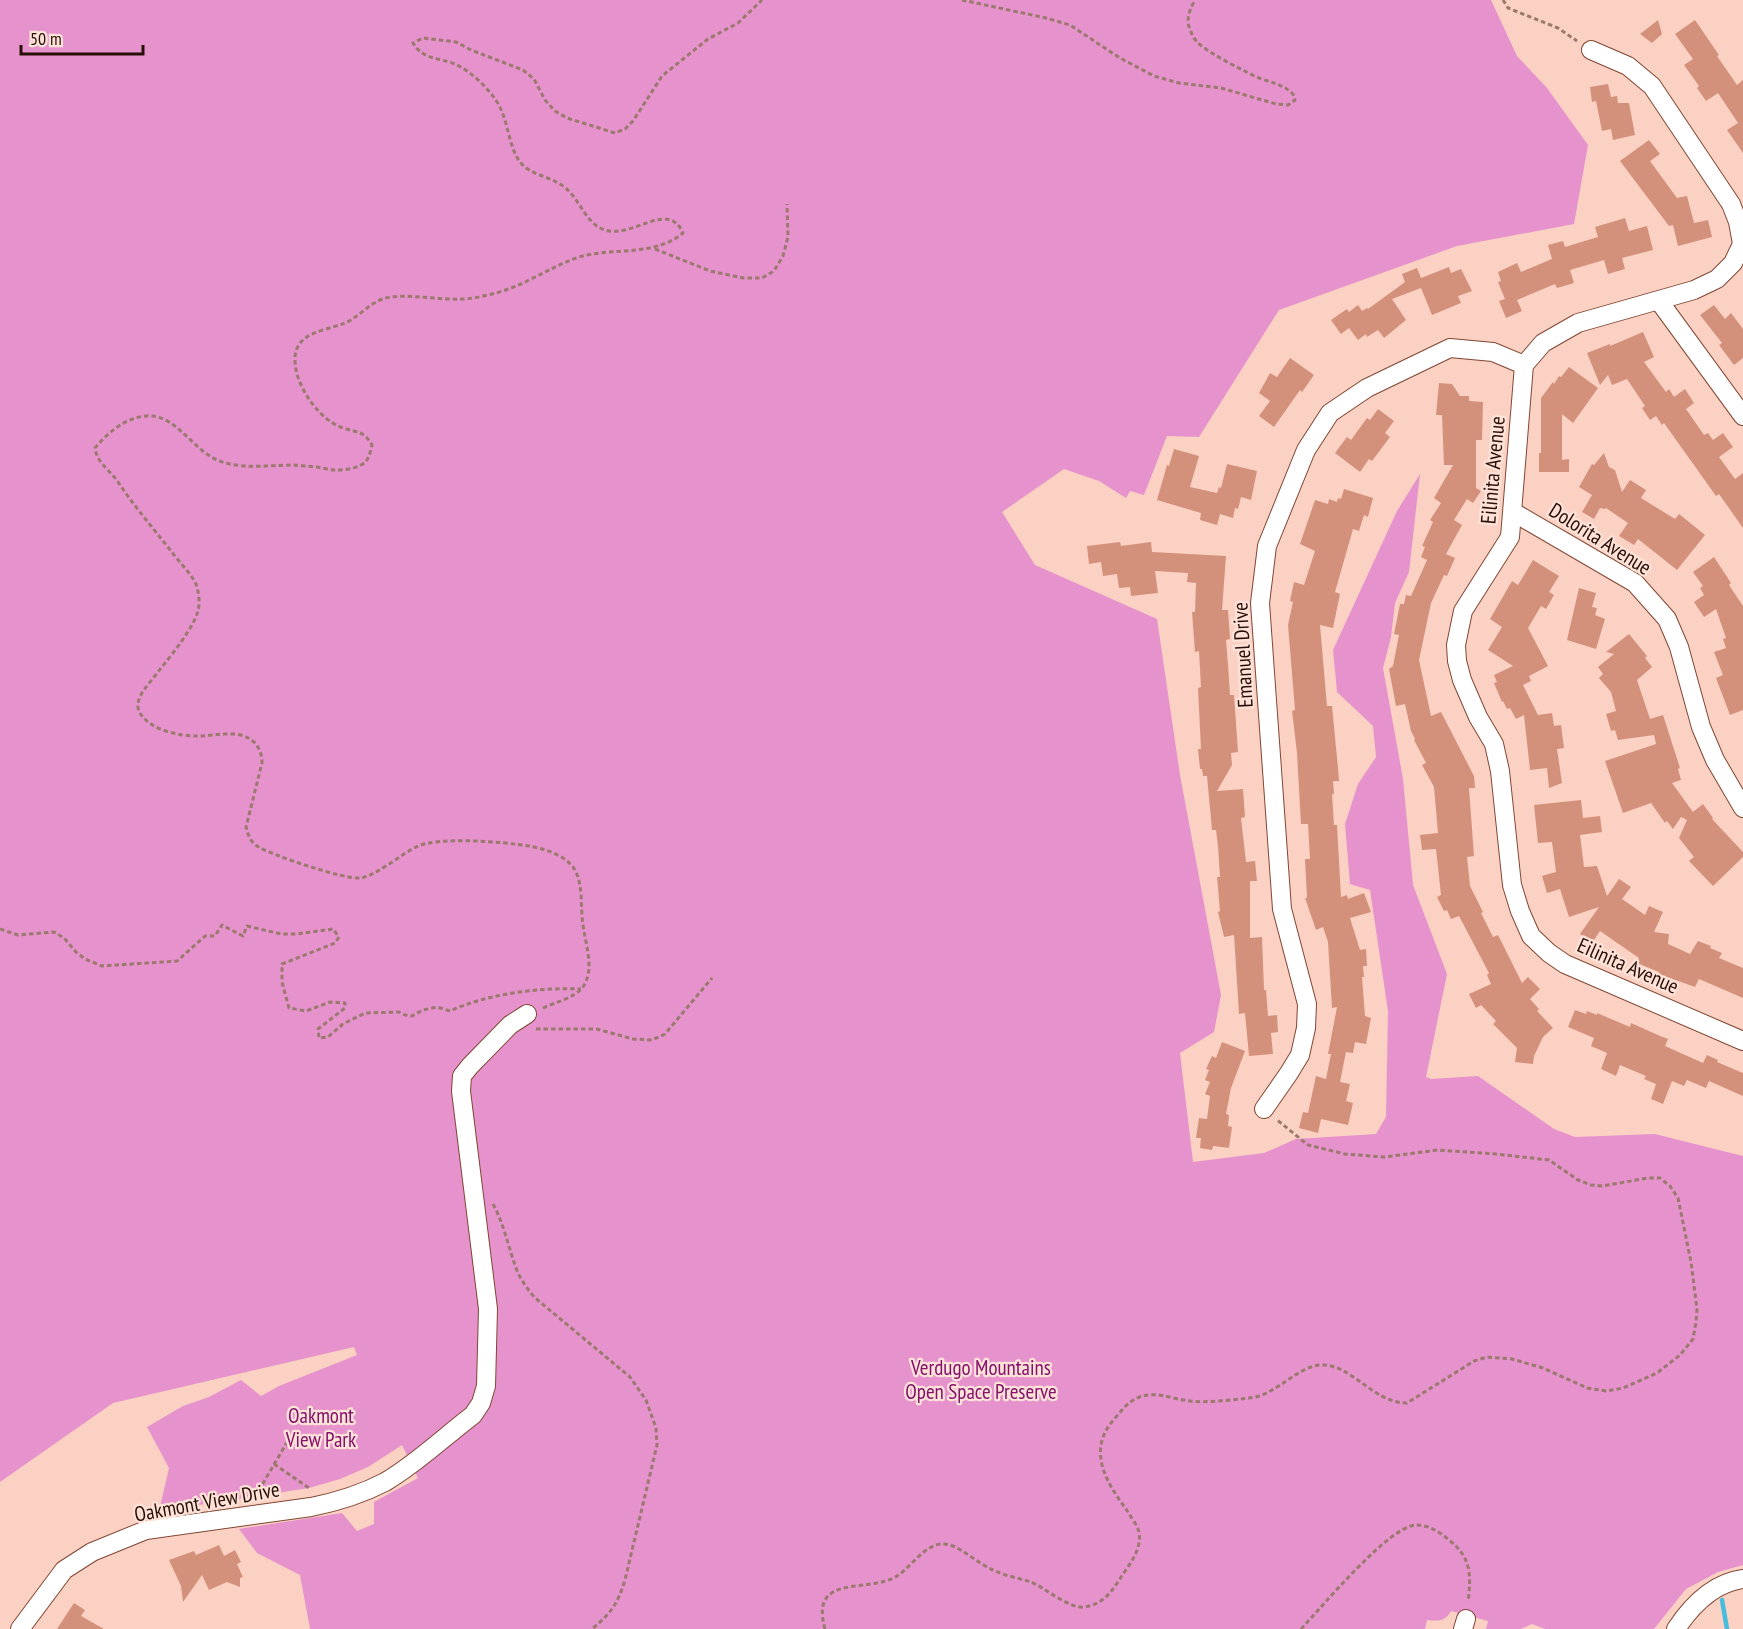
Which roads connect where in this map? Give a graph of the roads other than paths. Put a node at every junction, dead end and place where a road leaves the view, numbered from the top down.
1 (1591, 50) road end
2 (1659, 301) junction
3 (1524, 365) junction
4 (1743, 416) edge
5 (1513, 512) junction
6 (1743, 808) edge
7 (530, 1022) road end
8 (1743, 1041) edge
9 (1264, 1109) road end
10 (1743, 1579) edge
11 (20, 1629) edge
12 (1676, 1629) edge

1 - 2 street
2 - 3 street
2 - 4 street
3 - 5 street, Eilinita Avenue
3 - 9 street, Emanuel Drive
5 - 6 street, Dolorita Avenue
5 - 8 street, Eilinita Avenue
7 - 11 street, Oakmont View Drive
10 - 12 street

